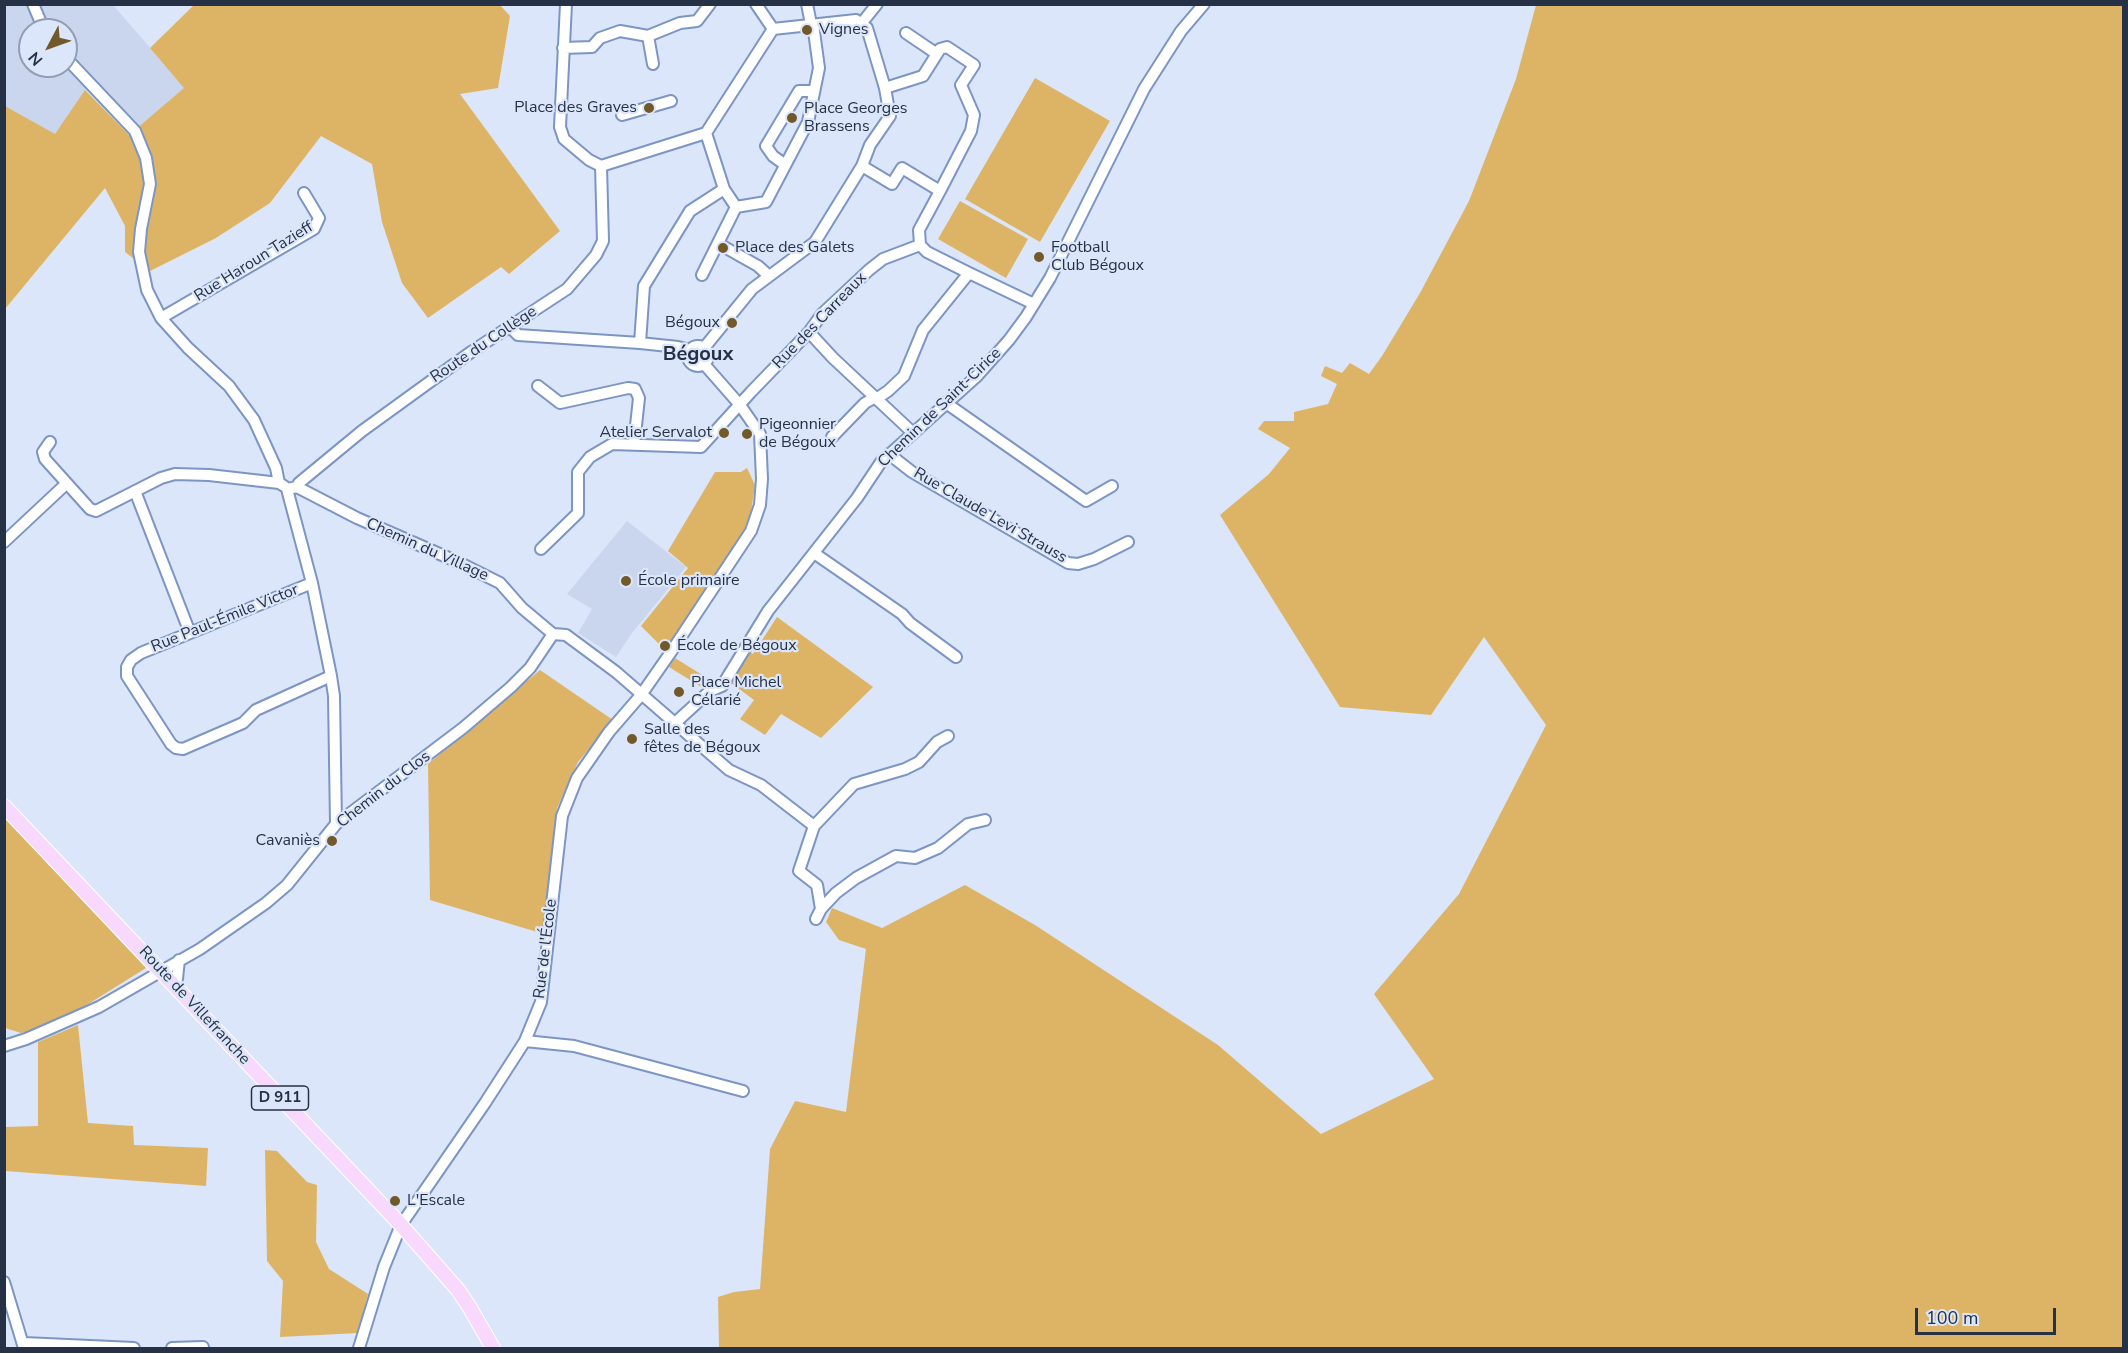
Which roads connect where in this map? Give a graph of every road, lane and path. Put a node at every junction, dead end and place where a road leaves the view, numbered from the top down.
1 (33, 4) edge
2 (710, 4) edge
3 (756, 4) edge
4 (807, 4) edge
5 (877, 4) edge
6 (1204, 4) edge
7 (565, 5) edge
8 (39, 18) edge
9 (812, 24) junction
10 (861, 24) junction
11 (773, 29) junction
12 (906, 33) dead end
13 (648, 36) junction
14 (563, 48) junction
15 (937, 54) junction
16 (653, 64) dead end
17 (78, 71) edge
18 (885, 88) junction
19 (813, 91) junction
20 (671, 101) dead end
21 (622, 115) dead end
22 (706, 133) junction
23 (784, 164) junction
24 (862, 165) junction
25 (601, 166) junction
26 (724, 189) junction
27 (940, 191) junction
28 (304, 193) dead end
29 (736, 207) junction
30 (719, 244) junction
31 (920, 245) junction
32 (969, 273) junction
33 (702, 275) dead end
34 (769, 276) junction
35 (1034, 304) junction
36 (161, 318) junction
37 (510, 327) junction
38 (809, 332) junction
39 (640, 343) junction
40 (704, 348) junction
41 (690, 350) junction
42 (704, 364) junction
43 (538, 386) dead end
44 (875, 398) junction
45 (946, 404) junction
46 (740, 405) junction
47 (912, 432) junction
48 (832, 437) dead end
49 (50, 442) dead end
50 (634, 444) junction
51 (889, 454) junction
52 (66, 484) junction
53 (288, 486) junction
54 (1112, 486) dead end
55 (135, 491) junction
56 (4, 542) edge
57 (1128, 542) dead end
58 (541, 549) dead end
59 (814, 553) junction
60 (312, 583) junction
61 (190, 633) junction
62 (553, 634) junction
63 (956, 657) dead end
64 (331, 676) junction
65 (641, 695) junction
66 (675, 723) junction
67 (948, 736) dead end
68 (4, 806) edge
69 (985, 820) dead end
70 (336, 824) junction
71 (814, 826) junction
72 (179, 960) junction
73 (160, 970) junction
74 (176, 988) junction
75 (525, 1041) junction
76 (5, 1044) edge
77 (743, 1091) dead end
78 (401, 1225) junction
79 (4, 1282) edge
80 (24, 1346) edge
81 (203, 1347) dead end
82 (134, 1348) edge
83 (172, 1348) edge
84 (359, 1348) edge
85 (493, 1348) edge

1 - 8 street
2 - 13 street
3 - 11 street
4 - 9 street
5 - 10 street
6 - 35 street, Chemin de Saint-Cirice
7 - 14 street
9 - 10 street
9 - 11 street
9 - 19 street
10 - 18 street
11 - 22 street
12 - 15 street
13 - 14 street
13 - 16 street
14 - 25 street
15 - 18 street
15 - 27 street
17 - 36 street
18 - 24 street
19 - 23 street
19 - 23 street
20 - 21 street
22 - 25 street
22 - 26 street
23 - 29 street
24 - 27 street
24 - 34 street
25 - 37 street, Route du Collège
26 - 29 street
26 - 39 street
27 - 31 street
28 - 36 street, Rue Haroun Tazieff
29 - 30 street
30 - 33 street
30 - 34 street
31 - 32 street
31 - 38 street, Rue des Carreaux
32 - 35 street
32 - 44 street
34 - 40 street
35 - 45 street, Chemin de Saint-Cirice
36 - 53 street
37 - 39 street
37 - 53 street, Route du Collège
38 - 44 street
38 - 46 street, Rue des Carreaux
39 - 41 street
40 - 41 street
40 - 42 street
41 - 42 street
42 - 46 street, Rue de l'École
43 - 50 street
44 - 47 street
44 - 48 street
45 - 47 street, Chemin de Saint-Cirice
45 - 54 street
46 - 50 street, Rue des Carreaux
46 - 65 street, Rue de l'École
47 - 51 street, Chemin de Saint-Cirice
49 - 52 street
50 - 58 street, Rue des Carreaux
51 - 57 street, Rue Claude Levi Strauss
51 - 59 street, Chemin de Saint-Cirice
52 - 55 street
52 - 56 street
53 - 55 street
53 - 60 street
53 - 62 street, Chemin du Village
55 - 61 street
59 - 63 street
59 - 66 street, Chemin de Saint-Cirice
60 - 61 street, Rue Paul-Émile Victor
60 - 64 street
61 - 64 street, Rue Paul-Émile Victor
62 - 65 street, Chemin du Village
62 - 70 street, Chemin du Clos
64 - 70 street
65 - 66 street, Chemin du Village
65 - 75 street, Rue de l'École
66 - 71 street, Chemin du Village
67 - 71 street
68 - 73 main road, Route de Villefranche / D 911
69 - 71 street
70 - 72 street, Chemin du Clos
72 - 73 street, Chemin du Clos
72 - 74 street
73 - 74 main road, Route de Villefranche / D 911
73 - 76 street, Chemin du Clos
74 - 78 main road, Route de Villefranche / D 911
75 - 77 street
75 - 78 street, Rue de l'École
78 - 84 street, Rue de l'École
78 - 85 main road, Route de Villefranche / D 911
79 - 80 street
80 - 82 street
81 - 83 street

